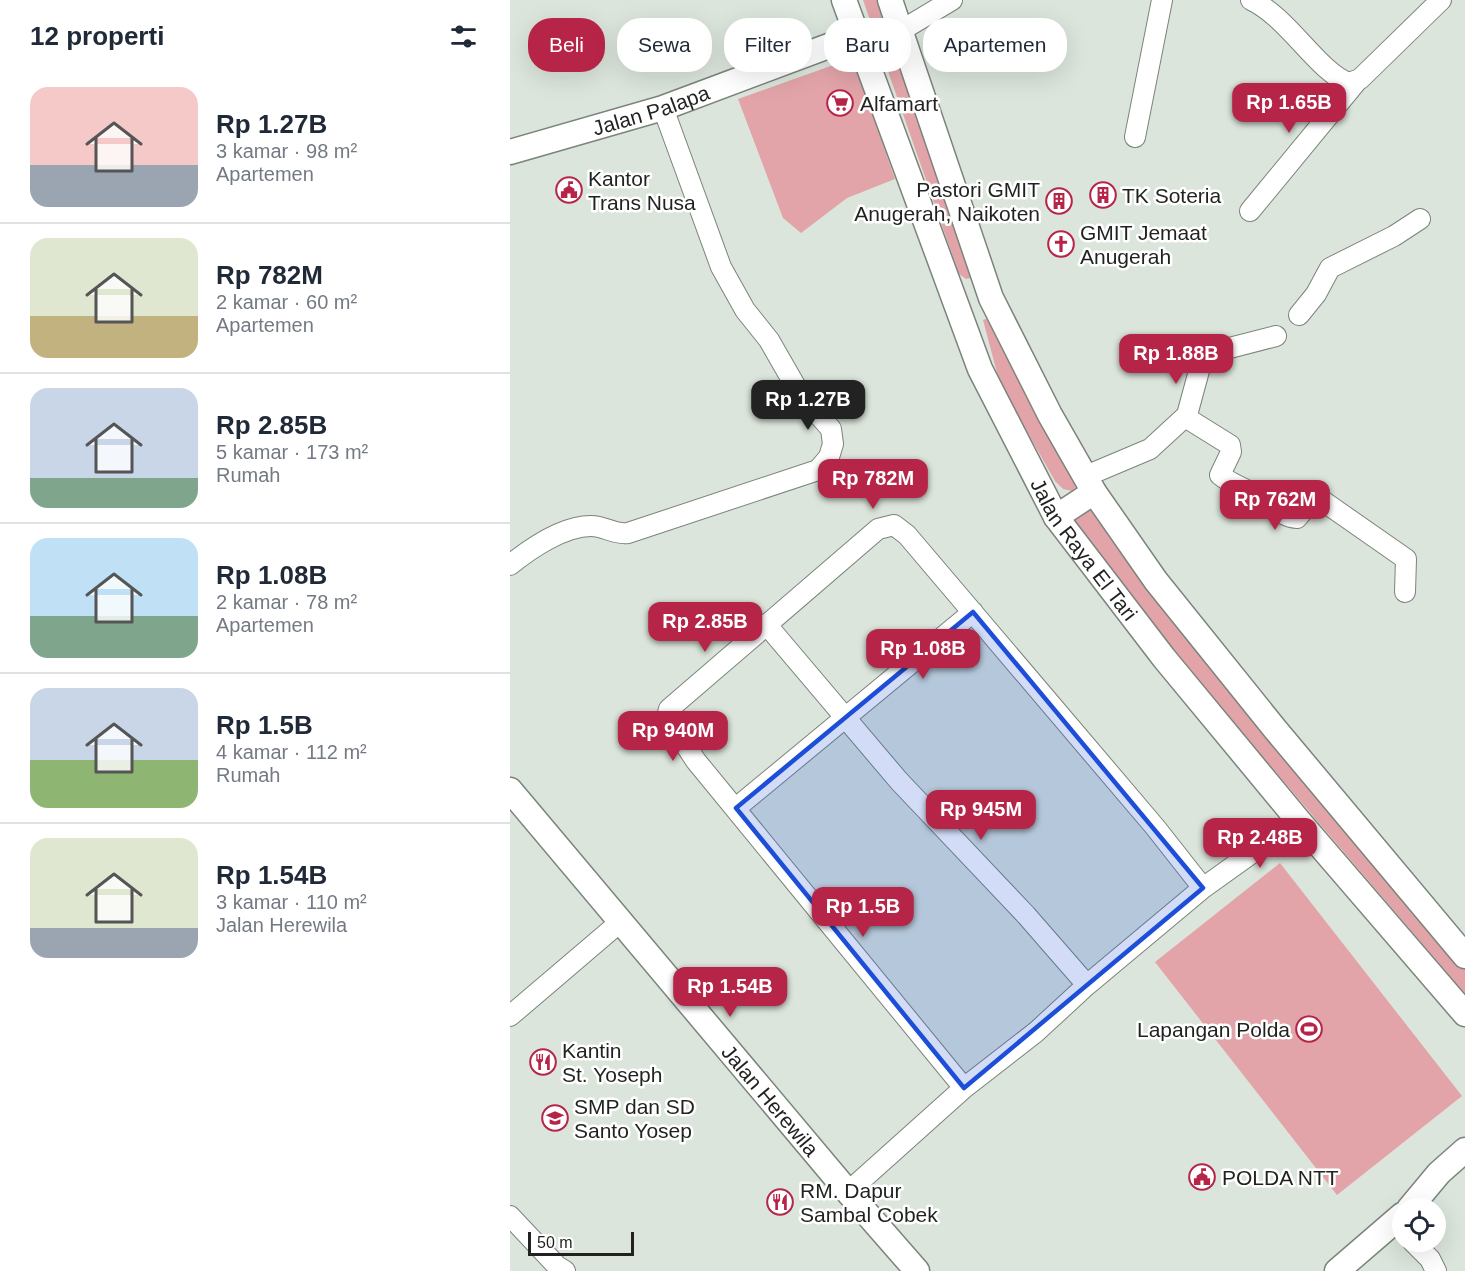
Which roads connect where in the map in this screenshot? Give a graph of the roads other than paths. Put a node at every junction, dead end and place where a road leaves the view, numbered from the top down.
1 (844, 0) edge
2 (890, 0) edge
3 (952, 0) edge
4 (1162, 0) edge
5 (1251, 0) edge
6 (1441, 0) edge
7 (851, 18) edge
8 (897, 18) edge
9 (911, 25) edge
10 (824, 48) edge
11 (911, 57) edge
12 (871, 72) edge
13 (1358, 81) junction
14 (663, 108) junction
15 (1135, 137) dead end
16 (510, 152) edge
17 (1250, 212) dead end
18 (1420, 219) dead end
19 (991, 298) junction
20 (958, 312) junction
21 (1299, 315) dead end
22 (1276, 336) dead end
23 (1185, 417) junction
24 (1090, 484) junction
25 (1056, 517) junction
26 (510, 565) edge
27 (1405, 592) dead end
28 (973, 612) junction
29 (766, 624) junction
30 (847, 719) junction
31 (510, 790) edge
32 (736, 808) junction
33 (1298, 820) junction
34 (1203, 888) junction
35 (619, 923) junction
36 (1465, 956) edge
37 (1087, 985) junction
38 (1448, 995) junction
39 (1465, 1014) edge
40 (510, 1016) edge
41 (1465, 1022) edge
42 (964, 1088) junction
43 (1465, 1150) edge
44 (1465, 1160) edge
45 (848, 1192) junction
46 (1419, 1198) edge
47 (1424, 1198) edge
48 (510, 1215) edge
49 (1392, 1226) edge
50 (1423, 1252) edge
51 (565, 1271) edge
52 (917, 1271) edge
53 (1337, 1271) edge
54 (1436, 1271) edge

1 - 7 main road, Jalan Raya El Tari
2 - 8 main road, Jalan Raya El Tari
3 - 9 street
4 - 15 street
5 - 13 street
6 - 13 street
10 - 14 main road, Jalan Palapa
11 - 19 main road, Jalan Raya El Tari
12 - 20 main road, Jalan Raya El Tari
13 - 17 street
14 - 16 main road, Jalan Palapa
14 - 26 street
18 - 21 street
19 - 20 main road
19 - 24 main road, Jalan Raya El Tari
20 - 25 main road, Jalan Raya El Tari
22 - 23 street
23 - 24 street
23 - 27 street
24 - 25 main road
24 - 36 main road, Jalan Raya El Tari
25 - 33 main road, Jalan Raya El Tari
28 - 29 street
28 - 30 street
28 - 34 street
29 - 30 street
29 - 32 street
30 - 32 street
30 - 37 street
31 - 35 main road, Jalan Herewila
32 - 42 street
33 - 34 street
33 - 38 main road, Jalan Raya El Tari
34 - 37 street
35 - 40 street
35 - 45 main road, Jalan Herewila
37 - 42 street
38 - 39 main road, Jalan Raya El Tari
38 - 41 main road
42 - 45 street
43 - 46 main road
44 - 47 main road
45 - 52 main road, Jalan Herewila
48 - 51 street
49 - 53 main road
50 - 54 street

